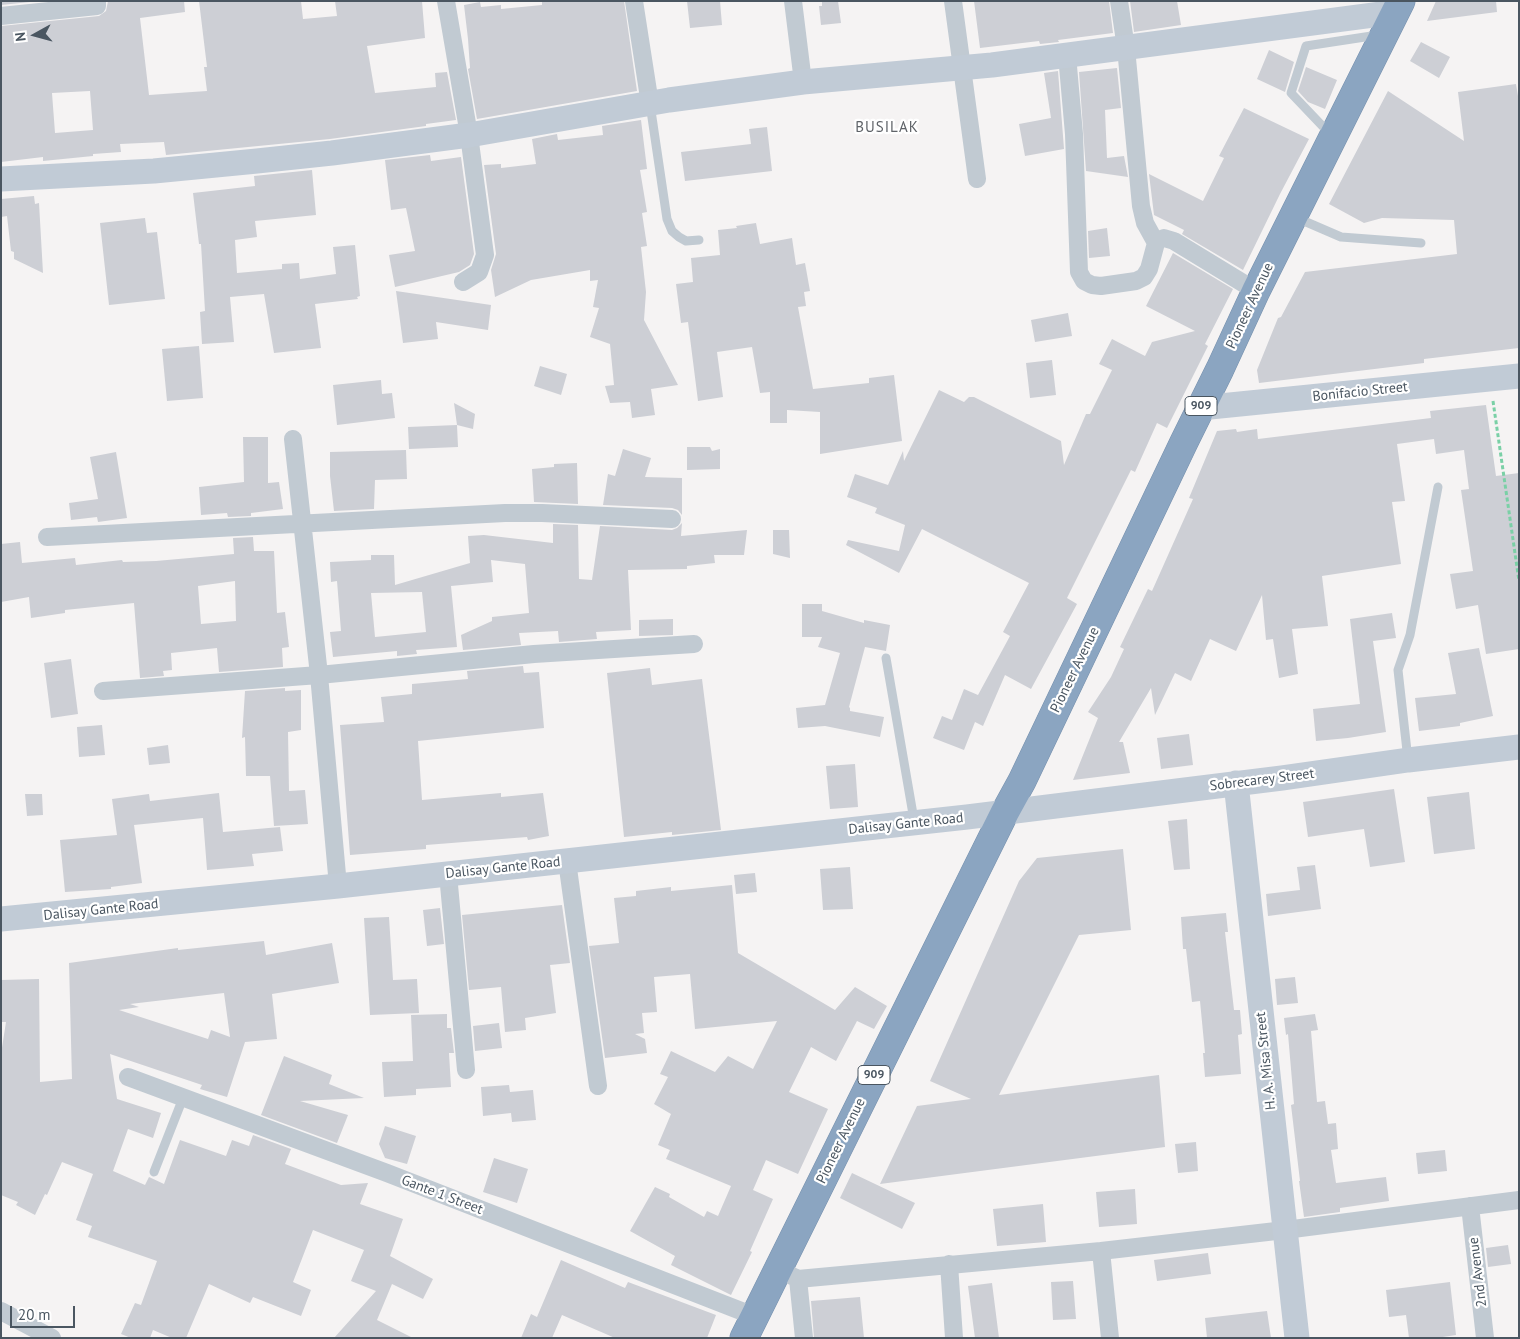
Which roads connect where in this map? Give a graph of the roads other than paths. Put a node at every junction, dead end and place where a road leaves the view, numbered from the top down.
1 (96, 1) edge
2 (446, 1) edge
3 (634, 1) edge
4 (793, 1) edge
5 (953, 1) edge
6 (1119, 1) edge
7 (1, 16) edge
8 (1394, 16) edge
9 (1304, 35) junction
10 (1126, 48) junction
11 (1067, 55) junction
12 (962, 68) junction
13 (803, 82) junction
14 (650, 104) junction
15 (469, 135) junction
16 (1334, 138) junction
17 (1, 179) edge
18 (977, 179) dead end
19 (1294, 216) junction
20 (699, 240) dead end
21 (1421, 242) dead end
22 (1156, 244) junction
23 (463, 282) dead end
24 (1256, 291) junction
25 (1519, 376) edge
26 (1200, 408) junction
27 (293, 439) dead end
28 (1438, 487) dead end
29 (672, 519) dead end
30 (302, 524) junction
31 (47, 537) dead end
32 (694, 644) dead end
33 (886, 658) dead end
34 (319, 675) junction
35 (103, 692) dead end
36 (1519, 747) edge
37 (1408, 760) junction
38 (1236, 783) junction
39 (1005, 812) junction
40 (914, 823) junction
41 (567, 861) junction
42 (448, 874) junction
43 (338, 886) junction
44 (1, 919) edge
45 (466, 1070) dead end
46 (128, 1077) dead end
47 (598, 1086) dead end
48 (182, 1098) junction
49 (154, 1172) dead end
50 (1519, 1200) edge
51 (1470, 1206) junction
52 (1285, 1230) junction
53 (1101, 1250) junction
54 (948, 1264) junction
55 (788, 1274) junction
56 (1, 1311) edge
57 (749, 1327) edge
58 (52, 1338) edge
59 (804, 1338) edge
60 (954, 1338) edge
61 (1110, 1338) edge
62 (1297, 1338) edge
63 (1485, 1338) edge

1 - 7 street
2 - 15 street
3 - 14 street
4 - 13 street
5 - 12 street
6 - 10 street
8 - 9 street
8 - 16 highway, Pioneer Avenue / 909
9 - 10 street
9 - 16 lane
10 - 11 street
10 - 22 street
11 - 12 street
11 - 22 street
12 - 13 street
12 - 18 street
13 - 14 street
14 - 15 street
14 - 20 lane
15 - 17 street
15 - 23 street
16 - 19 highway, Pioneer Avenue / 909
19 - 21 lane
19 - 24 highway, Pioneer Avenue / 909
22 - 24 street
24 - 26 highway, Pioneer Avenue / 909
25 - 26 street, Bonifacio Street
26 - 39 highway, Pioneer Avenue / 909
27 - 30 street
28 - 37 lane
29 - 30 street
30 - 31 street
30 - 34 street
32 - 34 street
33 - 40 lane
34 - 35 street
34 - 43 street
36 - 37 street, Sobrecarey Street
37 - 38 street, Sobrecarey Street
38 - 39 street, Sobrecarey Street
38 - 52 street, H. A. Misa Street
39 - 40 street, Dalisay Gante Road
39 - 55 highway, Pioneer Avenue / 909
40 - 41 street, Dalisay Gante Road
41 - 42 street, Dalisay Gante Road
41 - 47 street
42 - 43 street, Dalisay Gante Road
42 - 45 street
43 - 44 street, Dalisay Gante Road
46 - 48 street, Gante 1 Street
48 - 49 lane
48 - 57 street, Gante 1 Street
50 - 51 street
51 - 52 street
51 - 63 street, 2nd Avenue
52 - 53 street
52 - 62 street, H. A. Misa Street
53 - 54 street
53 - 61 street
54 - 55 street
54 - 60 street
55 - 57 highway, Pioneer Avenue / 909
55 - 59 street
56 - 58 street

